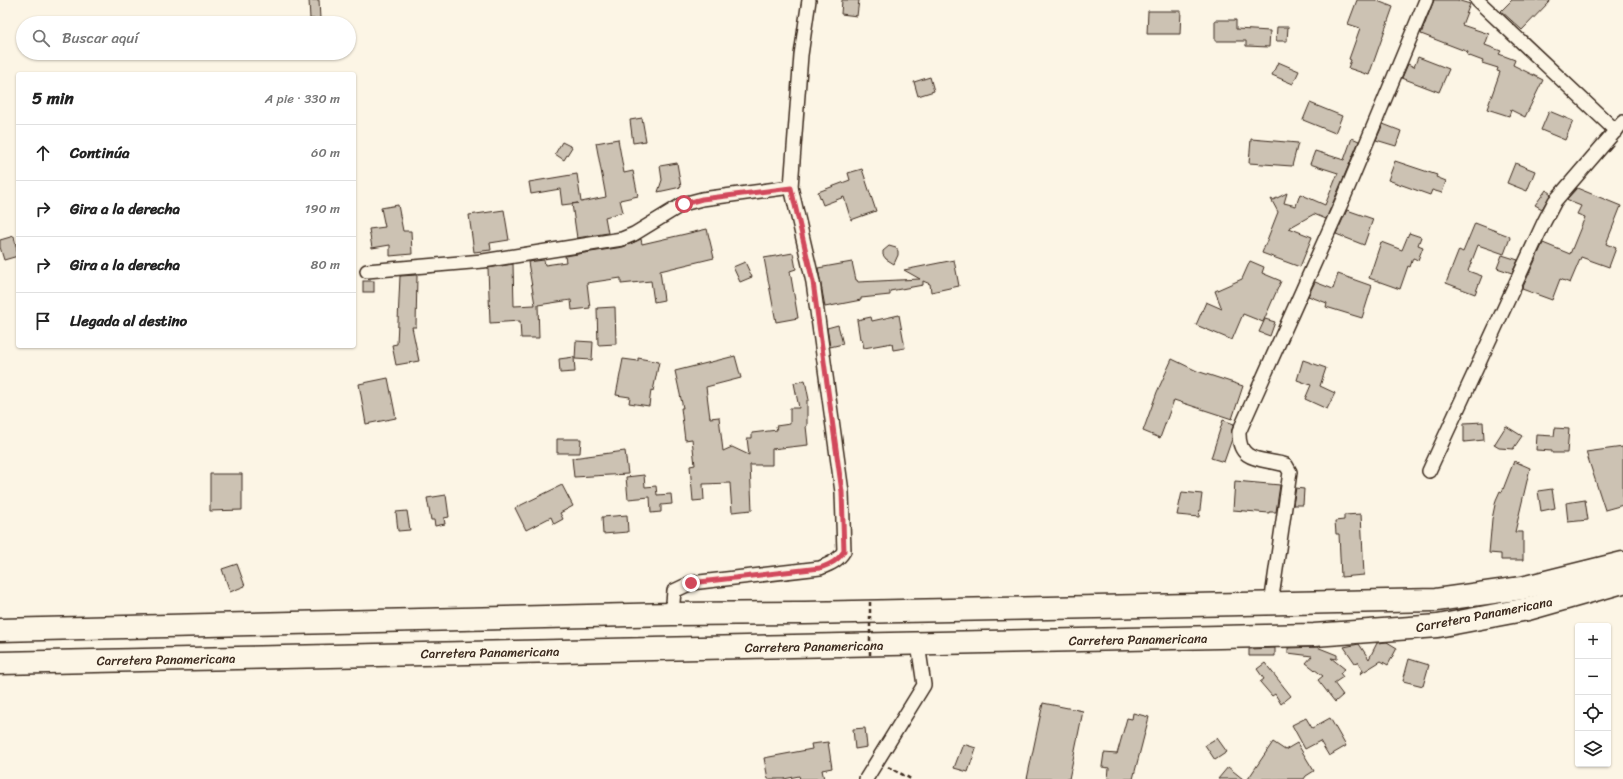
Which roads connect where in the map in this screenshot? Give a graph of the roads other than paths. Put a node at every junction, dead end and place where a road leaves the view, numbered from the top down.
1 (809, 0) edge
2 (1426, 0) edge
3 (1477, 0) edge
4 (1619, 126) edge
5 (791, 188) junction
6 (367, 271) dead end
7 (1429, 471) dead end
8 (1623, 563) edge
9 (1623, 582) edge
10 (1271, 604) junction
11 (672, 614) junction
12 (805, 614) junction
13 (0, 630) edge
14 (918, 644) junction
15 (708, 648) junction
16 (523, 652) junction
17 (0, 663) edge
18 (866, 779) edge

1 - 5 street
2 - 10 street
3 - 4 street
4 - 7 street
5 - 6 street
5 - 11 street
8 - 10 highway, Carretera Panamericana
9 - 14 highway, Carretera Panamericana
10 - 12 highway, Carretera Panamericana
11 - 12 highway, Carretera Panamericana
11 - 13 highway, Carretera Panamericana
11 - 16 highway
12 - 15 highway
14 - 15 highway, Carretera Panamericana
14 - 18 street
15 - 16 highway, Carretera Panamericana
16 - 17 highway, Carretera Panamericana

